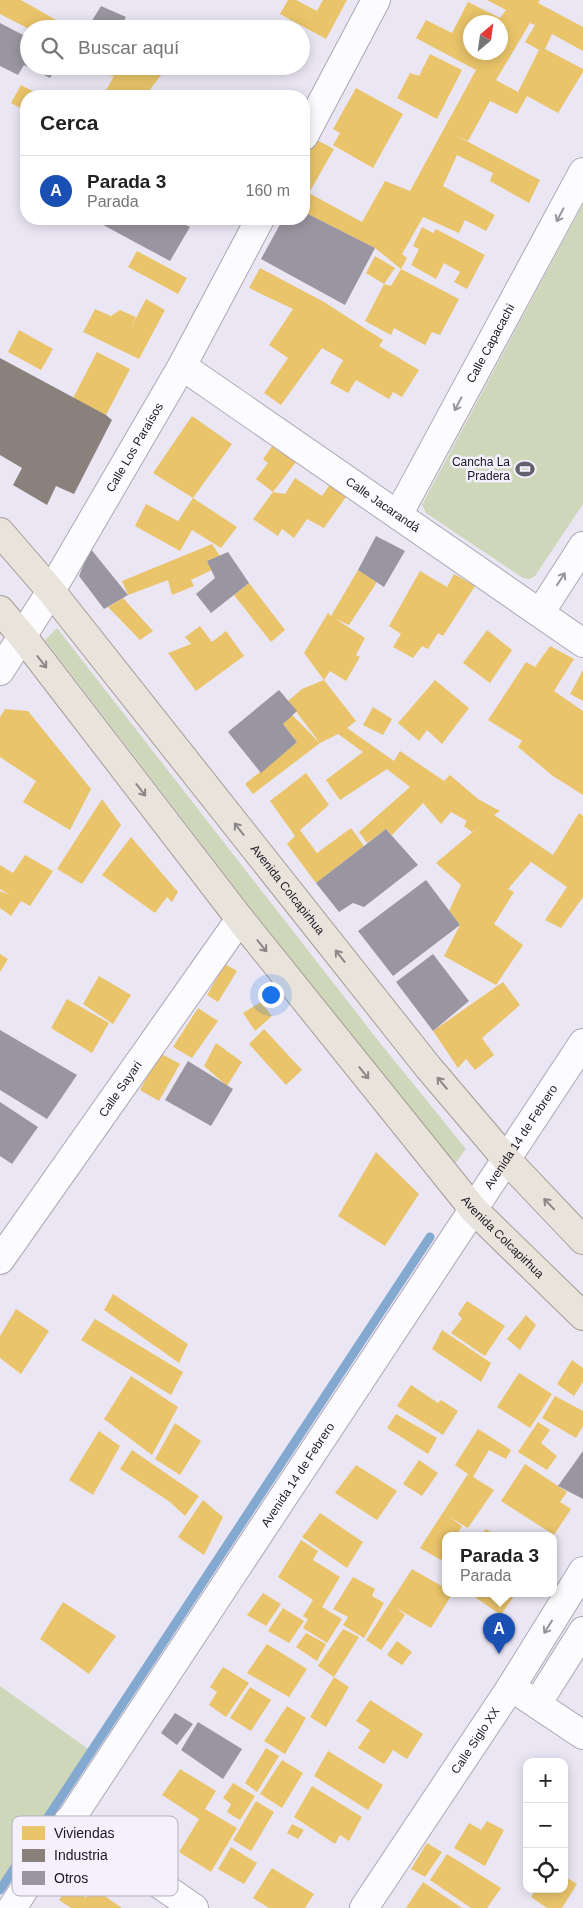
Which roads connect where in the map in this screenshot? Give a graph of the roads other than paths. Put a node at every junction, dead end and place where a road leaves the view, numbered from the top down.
1 (376, 0) edge
2 (310, 125) edge
3 (583, 172) edge
4 (257, 225) edge
5 (182, 366) junction
6 (398, 515) junction
7 (0, 532) edge
8 (583, 546) edge
9 (51, 591) junction
10 (0, 610) edge
11 (540, 612) junction
12 (23, 637) junction
13 (583, 643) edge
14 (0, 670) edge
15 (240, 919) junction
16 (583, 1043) edge
17 (507, 1160) junction
18 (474, 1210) junction
19 (583, 1240) edge
20 (0, 1260) edge
21 (583, 1316) edge
22 (583, 1571) edge
23 (583, 1631) edge
24 (511, 1687) junction
25 (538, 1704) junction
26 (583, 1734) edge
27 (71, 1816) edge
28 (20, 1896) edge
29 (177, 1896) edge
30 (12, 1908) edge
31 (194, 1908) edge
32 (364, 1908) edge

1 - 2 street
3 -> 6 street, Calle Capacachi
4 - 5 street, Calle Los Paraísos
5 - 6 street, Calle Jacarandá
5 - 9 street, Calle Los Paraísos
6 - 11 street, Calle Jacarandá
7 - 9 main road, Avenida Colcapirhua
11 -> 8 street
9 - 12 street, Calle Los Paraísos
17 -> 9 main road, Avenida Colcapirhua
10 - 12 main road, Avenida Colcapirhua
11 - 13 street, Calle Jacarandá
12 - 14 street, Calle Los Paraísos
12 -> 15 main road, Avenida Colcapirhua
15 -> 18 main road, Avenida Colcapirhua
15 - 20 street, Calle Sayari
16 - 17 street, Avenida 14 de Febrero
17 - 18 street, Avenida 14 de Febrero
19 -> 17 main road, Avenida Colcapirhua
18 - 21 main road, Avenida Colcapirhua
18 - 27 street, Avenida 14 de Febrero
22 -> 24 street, Calle Siglo XX
23 - 25 street
24 - 25 street
24 - 32 street, Calle Siglo XX
25 - 26 street
28 - 30 street, Avenida 14 de Febrero
29 - 31 street

